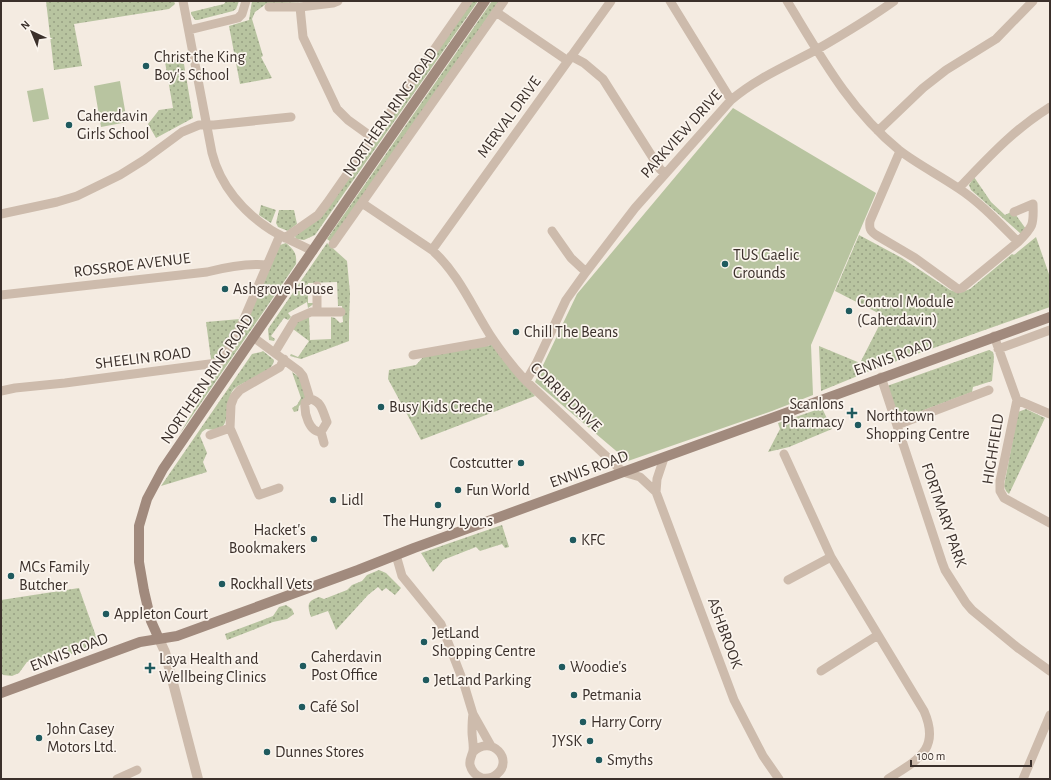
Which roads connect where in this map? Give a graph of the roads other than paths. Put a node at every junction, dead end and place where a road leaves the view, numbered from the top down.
1 (183, 1) edge
2 (246, 1) edge
3 (338, 1) edge
4 (468, 1) edge
5 (485, 1) edge
6 (504, 1) edge
7 (611, 1) edge
8 (670, 1) edge
9 (787, 1) edge
10 (894, 1) edge
11 (1033, 1) edge
12 (269, 7) dead end
13 (300, 7) junction
14 (496, 12) junction
15 (189, 30) junction
16 (817, 49) junction
17 (569, 59) junction
18 (731, 100) junction
19 (1050, 107) edge
20 (291, 117) dead end
21 (206, 124) junction
22 (878, 131) junction
23 (373, 138) junction
24 (900, 151) junction
25 (665, 174) junction
26 (959, 188) junction
27 (362, 203) junction
28 (1014, 212) dead end
29 (1, 214) edge
30 (552, 231) dead end
31 (283, 236) junction
32 (1018, 242) junction
33 (333, 244) dead end
34 (432, 250) junction
35 (313, 252) junction
36 (267, 265) junction
37 (586, 272) junction
38 (317, 286) dead end
39 (1, 295) edge
40 (317, 312) junction
41 (341, 312) dead end
42 (1050, 317) edge
43 (1050, 330) edge
44 (994, 336) junction
45 (253, 337) junction
46 (492, 338) junction
47 (998, 349) junction
48 (274, 352) junction
49 (413, 355) dead end
50 (284, 359) junction
51 (881, 377) junction
52 (526, 381) junction
53 (989, 390) dead end
54 (1, 391) edge
55 (310, 399) junction
56 (1017, 400) junction
57 (1050, 414) edge
58 (897, 425) junction
59 (230, 428) junction
60 (321, 432) junction
61 (210, 436) dead end
62 (324, 443) dead end
63 (784, 454) dead end
64 (664, 458) junction
65 (623, 472) junction
66 (279, 488) dead end
67 (656, 492) junction
68 (1050, 523) edge
69 (396, 555) junction
70 (831, 556) junction
71 (788, 580) dead end
72 (878, 635) junction
73 (159, 639) junction
74 (821, 671) dead end
75 (1050, 671) edge
76 (1, 693) edge
77 (473, 714) junction
78 (1050, 715) edge
79 (492, 746) junction
80 (473, 752) junction
81 (137, 770) dead end
82 (474, 776) edge
83 (899, 776) edge
84 (492, 778) edge
85 (117, 779) edge
86 (198, 779) edge
87 (779, 779) edge
88 (888, 779) edge
89 (1023, 779) edge

1 - 15 street
2 - 15 street
3 - 13 street
4 - 23 street
5 - 35 main road, NORTHERN RING ROAD
6 - 14 street
7 - 17 street, MERVAL DRIVE
8 - 18 street
9 - 16 street
10 - 16 street, PARKVIEW DRIVE
11 - 22 street
12 - 13 street
13 - 23 street
14 - 17 street
14 - 27 street
15 - 21 street
16 - 18 street, PARKVIEW DRIVE
16 - 22 street
17 - 25 street
17 - 34 street, MERVAL DRIVE
18 - 25 street, PARKVIEW DRIVE
19 - 26 street
20 - 21 street
21 - 29 street
21 - 31 street
22 - 24 street
23 - 31 street
24 - 26 street
24 - 32 street
25 - 37 street, PARKVIEW DRIVE
26 - 32 street
27 - 33 street
27 - 34 street, CORRIB DRIVE
28 - 32 street
30 - 37 street
31 - 35 street
31 - 36 street, SHEELIN ROAD
34 - 46 street, CORRIB DRIVE
35 - 45 main road, NORTHERN RING ROAD
36 - 39 street, ROSSROE AVENUE
36 - 54 street, SHEELIN ROAD
37 - 52 street, PARKVIEW DRIVE
38 - 40 street
40 - 41 street
40 - 48 street
42 - 44 main road, ENNIS ROAD
43 - 47 street
44 - 47 street, HIGHFIELD
44 - 51 main road, ENNIS ROAD
45 - 48 street
45 - 73 main road, NORTHERN RING ROAD
46 - 49 street
46 - 52 street, CORRIB DRIVE
47 - 56 street, HIGHFIELD
48 - 50 street
50 - 55 street
50 - 59 street
51 - 58 street, FORTMARY PARK
51 - 64 main road, ENNIS ROAD
52 - 65 street, CORRIB DRIVE
53 - 58 street
55 - 60 street
55 - 60 street
56 - 57 street, HIGHFIELD
56 - 68 street, HIGHFIELD
58 - 75 street, FORTMARY PARK
59 - 61 street
59 - 66 street
60 - 62 street
63 - 70 street
64 - 65 main road, ENNIS ROAD
64 - 67 street, ASHBROOK
65 - 67 street, ASHBROOK
65 - 69 main road, ENNIS ROAD
67 - 87 street, ASHBROOK
69 - 73 main road, ENNIS ROAD
69 - 77 street
70 - 71 street
70 - 72 street
72 - 74 street
72 - 83 street
73 - 76 main road, ENNIS ROAD
73 - 86 street
77 - 79 street
77 - 80 street
78 - 89 street
79 - 80 street
79 - 84 street
80 - 82 street
81 - 85 street
82 - 84 street
83 - 88 street

